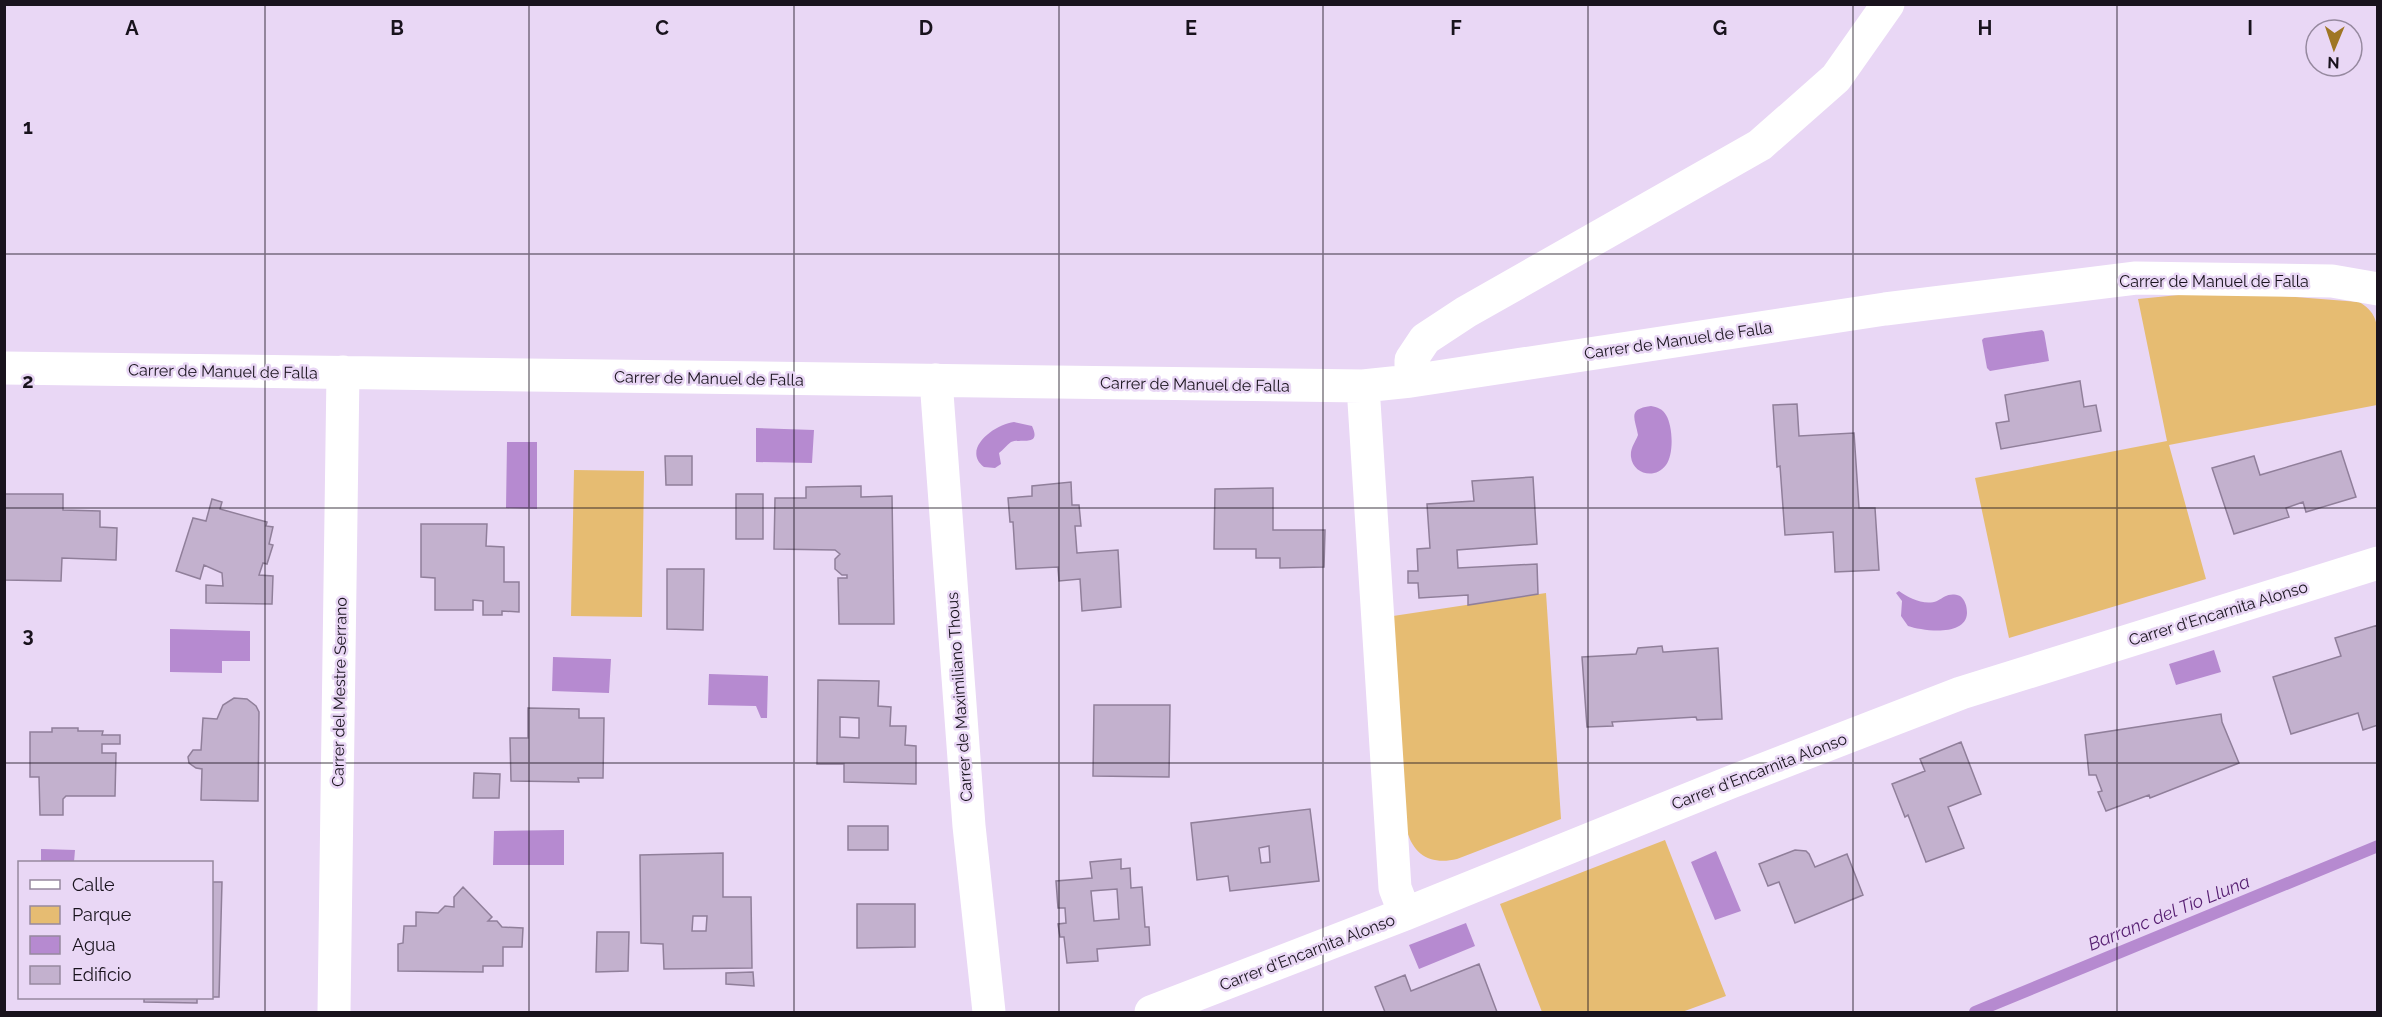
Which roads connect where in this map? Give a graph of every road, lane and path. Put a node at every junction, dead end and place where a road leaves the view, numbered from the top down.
1 (1888, 4) edge
2 (2378, 289) edge
3 (4, 368) edge
4 (343, 372) junction
5 (936, 380) junction
6 (1411, 381) junction
7 (1363, 386) junction
8 (2378, 563) edge
9 (1405, 914) junction
10 (334, 1012) edge
11 (989, 1012) edge
12 (1151, 1012) edge

1 - 6 street
2 - 6 street, Carrer de Manuel de Falla
3 - 4 street, Carrer de Manuel de Falla
4 - 5 street, Carrer de Manuel de Falla
4 - 10 street, Carrer del Mestre Serrano
5 - 7 street, Carrer de Manuel de Falla
5 - 11 street, Carrer de Maximiliano Thous
6 - 7 street, Carrer de Manuel de Falla
7 - 9 street
8 - 9 street, Carrer d'Encarnita Alonso
9 - 12 street, Carrer d'Encarnita Alonso

